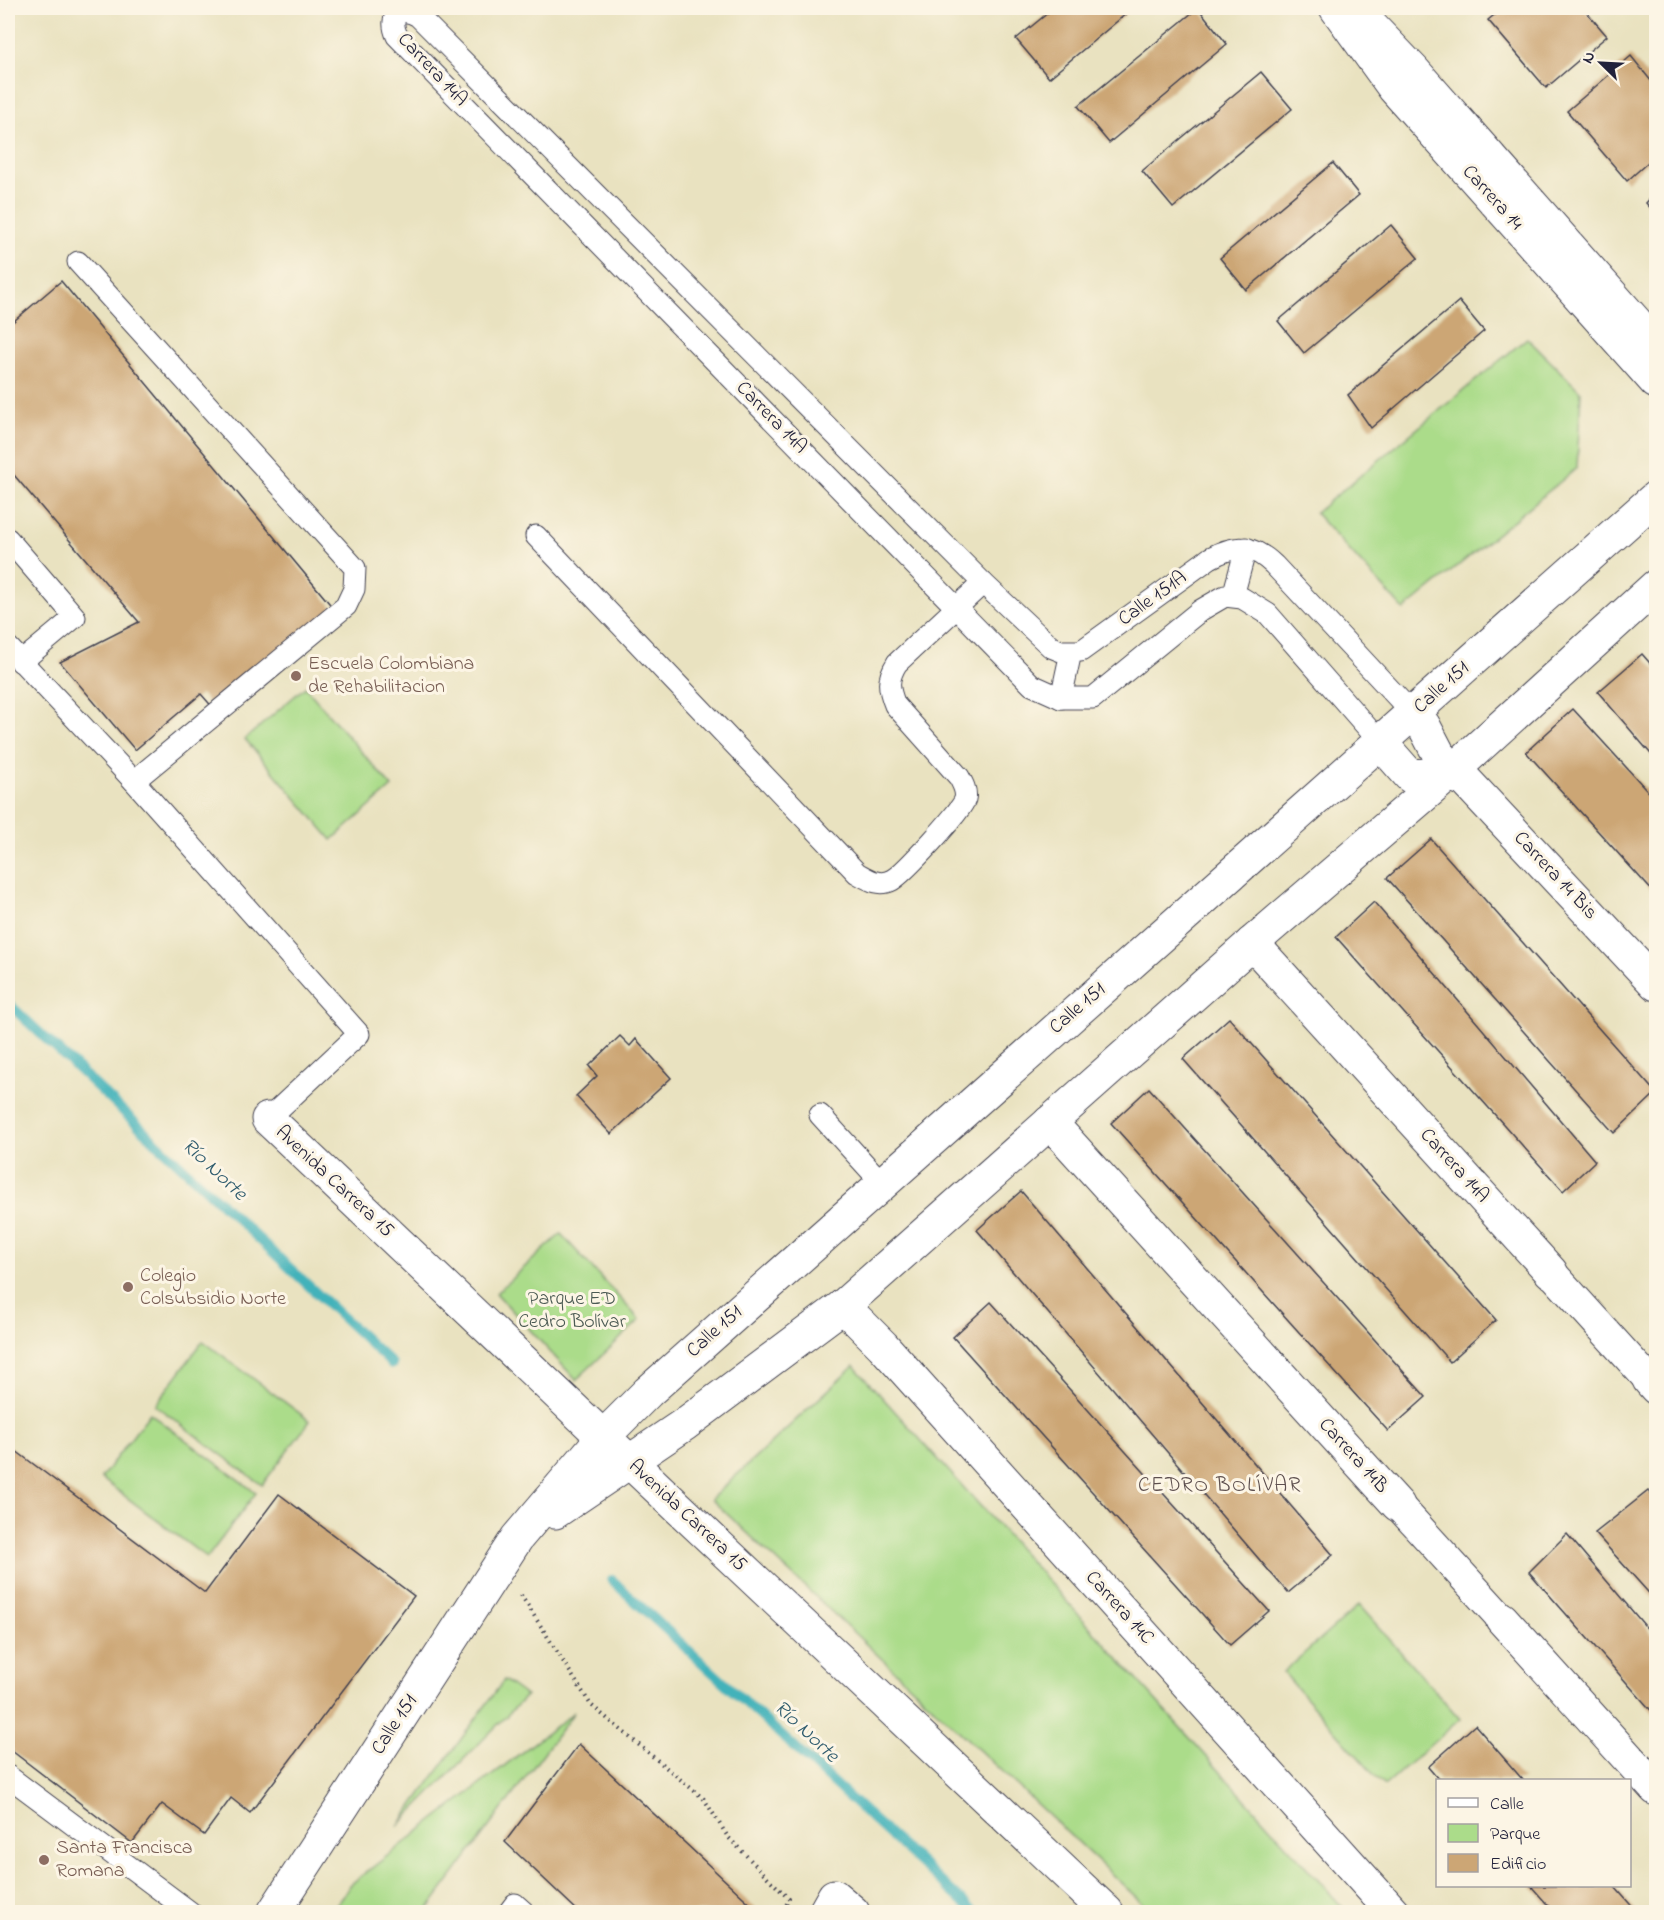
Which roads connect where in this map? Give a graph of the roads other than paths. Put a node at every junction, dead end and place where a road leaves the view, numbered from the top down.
1 (1336, 8) edge
2 (1352, 8) edge
3 (516, 114) junction
4 (494, 135) junction
5 (78, 262) dead end
6 (1656, 345) edge
7 (774, 373) junction
8 (1656, 382) edge
9 (749, 396) junction
10 (1654, 509) edge
11 (536, 536) dead end
12 (8, 539) edge
13 (1246, 548) junction
14 (983, 583) junction
15 (1656, 586) edge
16 (1233, 596) junction
17 (956, 608) junction
18 (1066, 651) junction
19 (14, 655) edge
20 (1061, 699) junction
21 (1413, 714) junction
22 (1380, 742) junction
23 (1449, 774) junction
24 (134, 781) junction
25 (1252, 943) junction
26 (1656, 984) edge
27 (820, 1115) dead end
28 (268, 1119) joint
29 (1050, 1122) junction
30 (882, 1183) junction
31 (1551, 1272) joint
32 (843, 1306) junction
33 (1653, 1384) edge
34 (603, 1437) junction
35 (629, 1461) junction
36 (1398, 1505) joint
37 (517, 1538) junction
38 (1502, 1619) joint
39 (8, 1776) edge
40 (1656, 1789) edge
41 (190, 1912) edge
42 (274, 1912) edge
43 (509, 1912) edge
44 (524, 1912) edge
45 (1107, 1912) edge
46 (1393, 1912) edge

1 - 8 street, Carrera 14
2 - 6 street, Carrera 14
3 - 4 lane
3 - 4 lane, Carrera 14A
3 - 7 lane, Carrera 14A
4 - 9 lane, Carrera 14A
5 - 24 lane
7 - 9 lane
7 - 14 lane, Carrera 14A
9 - 17 lane, Carrera 14A
10 - 21 street, Calle 151
11 - 17 lane
12 - 19 lane
13 - 16 lane
13 - 18 lane, Calle 151A
13 - 21 lane
14 - 17 lane
14 - 18 lane, Carrera 14A
15 - 23 street, Calle 151
16 - 20 lane, Calle 151A
16 - 22 lane
17 - 20 lane, Carrera 14A
18 - 20 lane
19 - 24 lane
21 - 22 street, Calle 151
21 - 23 street
22 - 23 street
22 - 30 street, Calle 151
23 - 25 street, Calle 151
23 - 26 street, Carrera 14 Bis
24 - 28 lane
25 - 29 street, Calle 151
25 - 31 street, Carrera 14A
27 - 30 lane
28 - 34 street, Avenida Carrera 15
29 - 32 street, Calle 151
29 - 36 street, Carrera 14B
30 - 34 street, Calle 151
31 - 33 street, Carrera 14A
32 - 35 street, Calle 151
32 - 46 street, Carrera 14C
34 - 35 street, Avenida Carrera 15
34 - 37 street, Calle 151
35 - 37 street, Calle 151
35 - 45 street, Avenida Carrera 15
36 - 38 street, Carrera 14B
37 - 42 street, Calle 151
38 - 40 street, Carrera 14B
39 - 41 lane
43 - 44 lane

